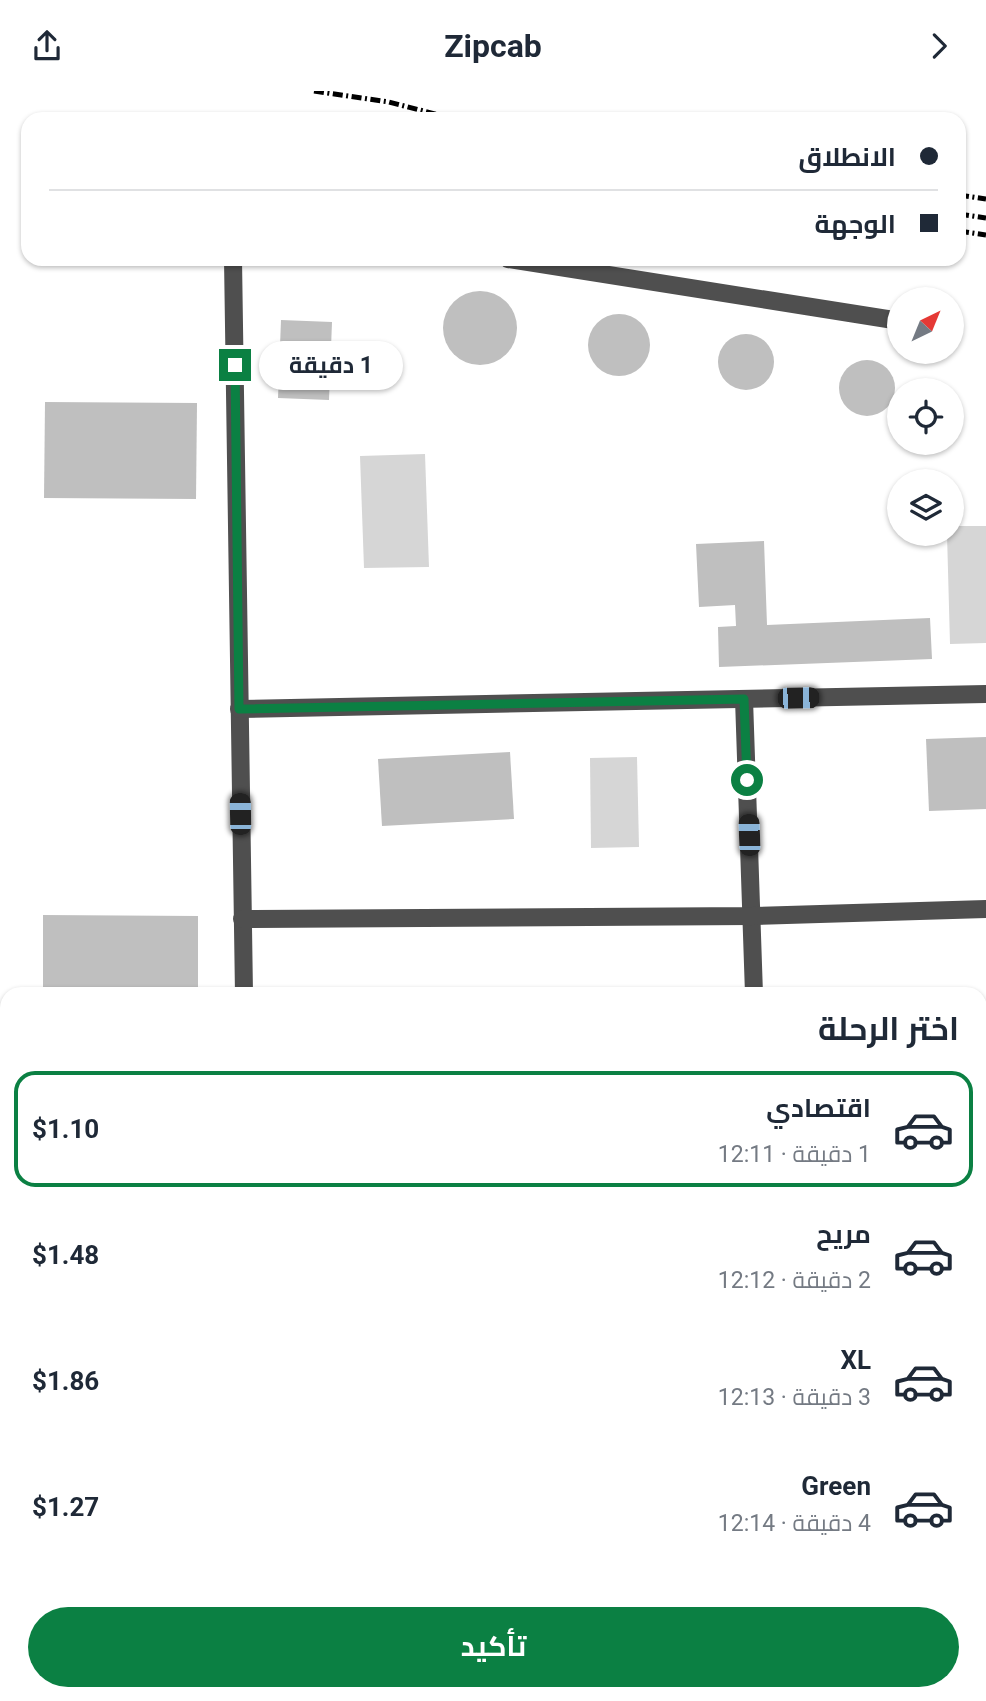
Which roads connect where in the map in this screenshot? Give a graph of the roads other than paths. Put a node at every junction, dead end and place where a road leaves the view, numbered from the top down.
1 (233, 266) edge
2 (552, 266) edge
3 (887, 319) edge
4 (986, 694) edge
5 (744, 699) junction
6 (239, 709) junction
7 (986, 909) edge
8 (752, 916) junction
9 (242, 919) junction
10 (244, 987) edge
11 (754, 987) edge

1 - 6 street
2 - 3 street
4 - 5 street
5 - 6 street
5 - 8 street
6 - 9 street
7 - 8 street
8 - 9 street
8 - 11 street
9 - 10 street

